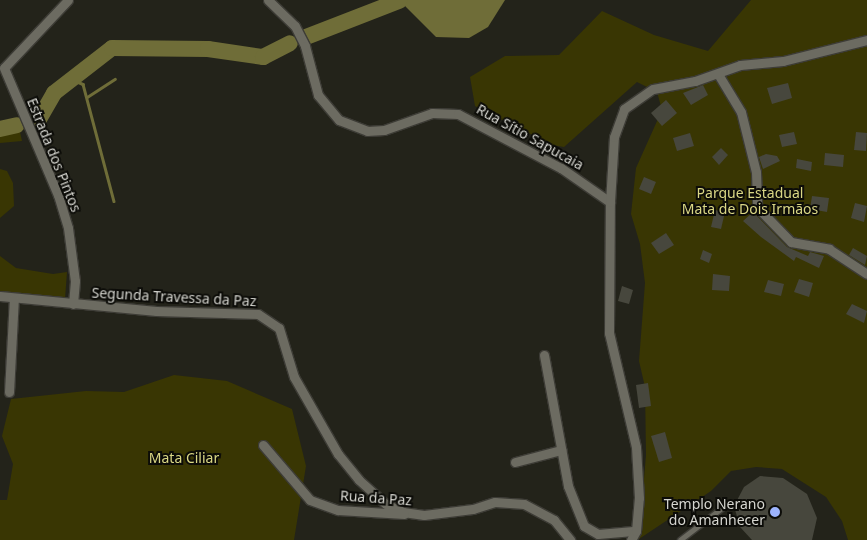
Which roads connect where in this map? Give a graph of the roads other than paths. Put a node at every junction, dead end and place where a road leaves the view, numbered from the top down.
1 (68, 0) edge
2 (268, 0) edge
3 (867, 40) edge
4 (2, 68) edge
5 (718, 74) junction
6 (610, 202) junction
7 (867, 274) edge
8 (0, 296) edge
9 (14, 298) junction
10 (72, 304) junction
11 (544, 355) dead end
12 (9, 392) dead end
13 (262, 445) dead end
14 (560, 450) junction
15 (516, 462) dead end
16 (723, 507) dead end
17 (424, 515) junction
18 (636, 531) junction
19 (570, 540) edge
20 (630, 540) edge
21 (680, 540) edge

1 - 4 street, Estrada dos Pintos
2 - 6 street, Rua Sítio Sapucaia
3 - 5 street
4 - 10 street, Estrada dos Pintos
5 - 6 street
5 - 7 street
6 - 18 street
8 - 9 street
9 - 10 street
9 - 12 street
10 - 17 street, Segunda Travessa da Paz
11 - 14 street
13 - 17 street, Rua da Paz
14 - 15 street
14 - 18 street
16 - 21 lane
17 - 19 street, Segunda Travessa da Paz
18 - 20 street

